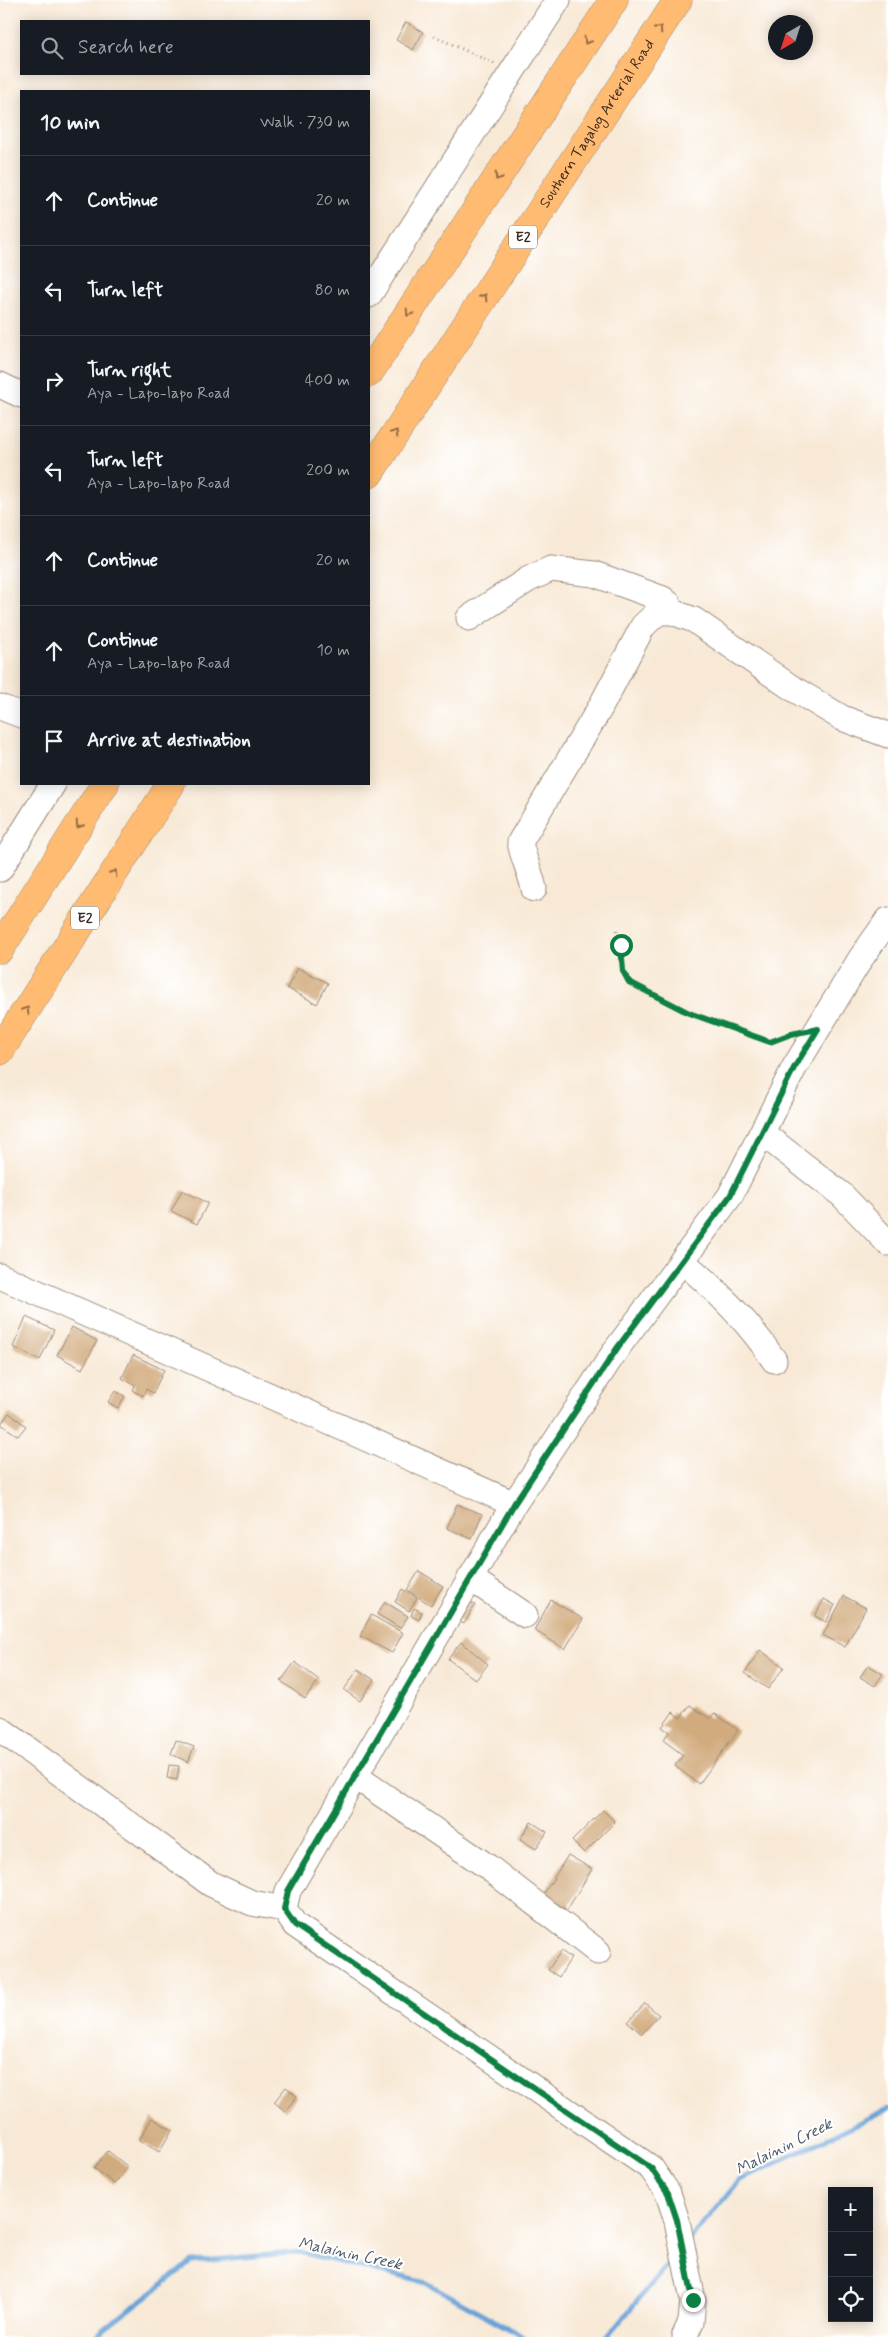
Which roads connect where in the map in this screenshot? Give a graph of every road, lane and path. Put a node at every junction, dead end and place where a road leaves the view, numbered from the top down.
1 (558, 0) edge
2 (614, 0) edge
3 (678, 0) edge
4 (434, 36) dead end
5 (512, 71) junction
6 (370, 293) edge
7 (370, 371) edge
8 (0, 385) edge
9 (20, 395) edge
10 (370, 472) edge
11 (672, 612) junction
12 (469, 618) dead end
13 (0, 707) edge
14 (20, 715) edge
15 (888, 735) edge
16 (52, 785) edge
17 (104, 785) edge
18 (170, 785) edge
19 (0, 869) edge
20 (534, 889) dead end
21 (888, 920) edge
22 (617, 930) dead end
23 (0, 949) edge
24 (818, 1029) junction
25 (0, 1051) edge
26 (762, 1133) junction
27 (888, 1243) edge
28 (682, 1261) junction
29 (0, 1276) edge
30 (774, 1360) dead end
31 (514, 1504) junction
32 (470, 1578) junction
33 (525, 1615) dead end
34 (0, 1729) edge
35 (355, 1776) junction
36 (284, 1909) junction
37 (598, 1952) dead end
38 (684, 2337) edge

1 - 5 street
2 -> 7 highway
10 -> 3 highway, Southern Tagalog Arterial Road / E2
4 - 5 path
5 - 6 street
8 - 9 street
11 - 12 street
11 - 15 street
11 - 20 street
13 - 14 street
16 - 19 street
17 -> 23 highway
25 -> 18 highway, E2
21 - 24 street
22 - 24 path
24 - 26 street
26 - 27 street
26 - 28 street
28 - 30 street
28 - 31 street
29 - 31 street
31 - 32 street
32 - 33 street
32 - 35 street
34 - 36 street
35 - 36 street
35 - 37 street
36 - 38 street

